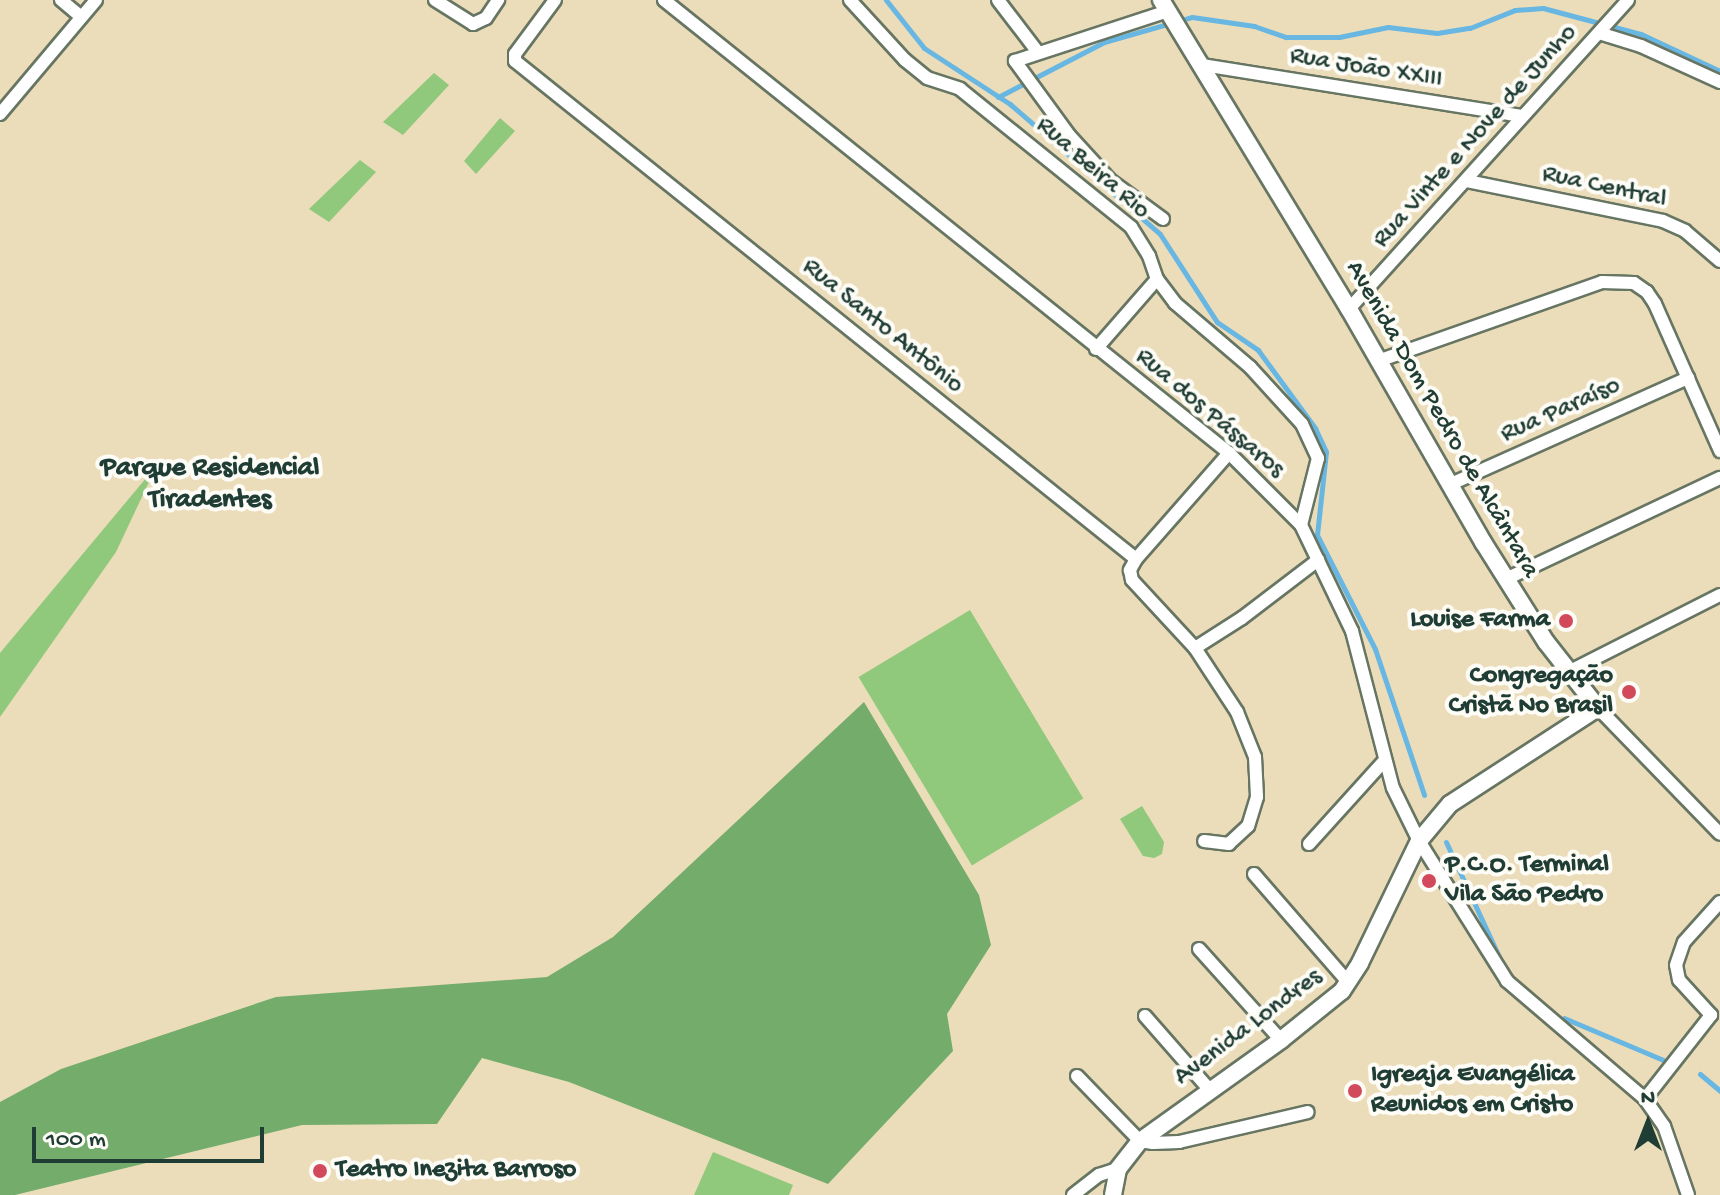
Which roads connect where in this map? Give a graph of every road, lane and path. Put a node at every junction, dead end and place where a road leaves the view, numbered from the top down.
1 (61, 0) edge
2 (96, 0) edge
3 (435, 0) edge
4 (498, 0) edge
5 (555, 0) edge
6 (664, 0) edge
7 (850, 0) edge
8 (998, 0) edge
9 (1628, 0) edge
10 (1168, 10) edge
11 (81, 17) junction
12 (1601, 31) junction
13 (1037, 51) junction
14 (1203, 65) junction
15 (1720, 82) edge
16 (0, 114) edge
17 (1522, 116) junction
18 (1467, 181) junction
19 (1163, 219) dead end
20 (1720, 261) edge
21 (1157, 279) junction
22 (1349, 309) junction
23 (1096, 349) junction
24 (1378, 361) junction
25 (1688, 378) junction
26 (1720, 451) edge
27 (1229, 453) junction
28 (1720, 478) edge
29 (1451, 484) junction
30 (1301, 525) junction
31 (1136, 559) junction
32 (1318, 560) junction
33 (1506, 579) junction
34 (1720, 595) edge
35 (1195, 648) junction
36 (1570, 671) junction
37 (1598, 708) junction
38 (1385, 760) junction
39 (1720, 834) edge
40 (1204, 841) dead end
41 (1419, 841) junction
42 (1309, 844) dead end
43 (1254, 874) dead end
44 (1720, 902) edge
45 (1199, 949) dead end
46 (1348, 982) junction
47 (1145, 1016) dead end
48 (1716, 1016) edge
49 (1281, 1040) junction
50 (1077, 1076) dead end
51 (1209, 1089) junction
52 (1645, 1099) junction
53 (1308, 1112) dead end
54 (1140, 1141) junction
55 (1118, 1169) junction
56 (1073, 1195) edge
57 (1113, 1195) edge
58 (1688, 1195) edge

1 - 11 street
2 - 11 street
3 - 4 street
5 - 31 street, Rua Santo Antônio
6 - 23 street, Rua dos Pássaros
7 - 21 street, Rua Beira Rio
8 - 13 street
9 - 12 street, Rua Vinte e Nove de Junho
10 - 13 street
10 - 14 street, Avenida Dom Pedro de Alcântara
11 - 16 street
12 - 15 street
12 - 17 street, Rua Vinte e Nove de Junho
13 - 19 street
14 - 17 street, Rua João XXIII
14 - 22 street, Avenida Dom Pedro de Alcântara
17 - 18 street, Rua Vinte e Nove de Junho
18 - 20 street, Rua Central
18 - 22 street, Rua Vinte e Nove de Junho
21 - 23 street
21 - 30 street, Rua Beira Rio
22 - 24 street, Avenida Dom Pedro de Alcântara
23 - 27 street, Rua dos Pássaros
24 - 25 street
24 - 29 street, Avenida Dom Pedro de Alcântara
25 - 26 street
25 - 29 street, Rua Paraíso
27 - 30 street, Rua dos Pássaros
27 - 31 street
28 - 33 street
29 - 33 street, Avenida Dom Pedro de Alcântara
30 - 32 street, Rua dos Pássaros
31 - 35 street
32 - 35 street
32 - 38 street, Rua dos Pássaros
33 - 36 street, Avenida Dom Pedro de Alcântara
34 - 36 street
35 - 40 street
36 - 37 street, Avenida Dom Pedro de Alcântara
37 - 39 street, Avenida Dom Pedro de Alcântara
37 - 41 street, Avenida Londres
38 - 41 street, Rua dos Pássaros
38 - 42 street
41 - 46 street, Avenida Londres
41 - 52 street, Rua dos Pássaros
43 - 46 street
44 - 48 street
45 - 49 street
46 - 49 street, Avenida Londres
47 - 51 street
48 - 52 street
49 - 51 street, Avenida Londres
50 - 54 street
51 - 54 street, Avenida Londres
52 - 58 street, Rua dos Pássaros
53 - 54 street
54 - 55 street, Avenida Londres
55 - 56 street
55 - 57 street, Avenida Londres

